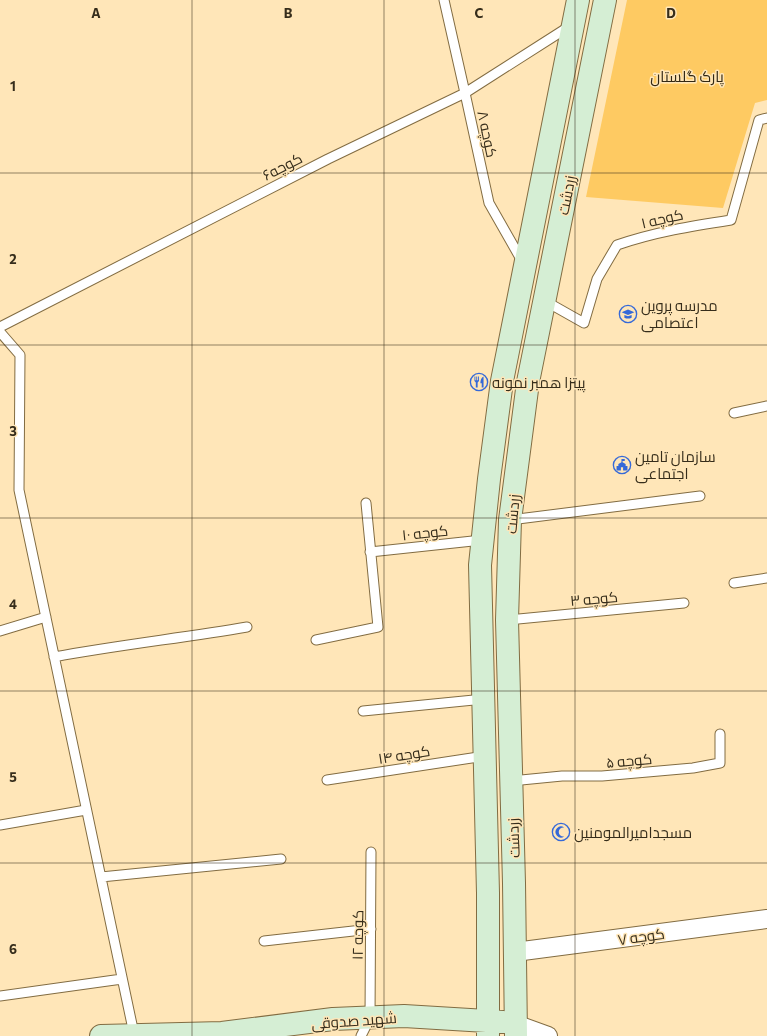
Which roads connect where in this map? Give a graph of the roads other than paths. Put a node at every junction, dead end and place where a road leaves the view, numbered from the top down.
1 (444, 0) edge
2 (578, 0) edge
3 (605, 0) edge
4 (573, 24) junction
5 (465, 93) junction
6 (767, 118) edge
7 (525, 266) junction
8 (545, 301) junction
9 (0, 327) edge
10 (0, 332) edge
11 (767, 406) edge
12 (734, 413) dead end
13 (700, 496) dead end
14 (366, 503) dead end
15 (510, 520) junction
16 (483, 540) junction
17 (370, 552) junction
18 (767, 578) edge
19 (734, 583) dead end
20 (684, 603) dead end
21 (46, 617) junction
22 (507, 620) junction
23 (248, 627) dead end
24 (0, 631) edge
25 (316, 640) dead end
26 (54, 657) junction
27 (484, 699) junction
28 (363, 711) dead end
29 (720, 734) dead end
30 (485, 756) junction
31 (327, 780) dead end
32 (511, 781) junction
33 (86, 810) junction
34 (0, 825) edge
35 (371, 852) dead end
36 (280, 859) dead end
37 (101, 877) junction
38 (767, 919) edge
39 (371, 929) junction
40 (264, 941) dead end
41 (515, 952) junction
42 (122, 979) junction
43 (0, 996) edge
44 (366, 1027) edge
45 (488, 1028) edge
46 (515, 1030) edge
47 (134, 1035) edge
48 (101, 1036) edge
49 (548, 1036) edge

1 - 5 lane, کوچه ۸
2 - 4 street, زردشت
3 - 8 street, زردشت
4 - 5 lane, کوچه۶
4 - 7 street, زردشت
5 - 7 lane, کوچه ۸
5 - 9 lane, کوچه۶
6 - 8 lane, کوچه ۱
7 - 16 street, زردشت
8 - 15 street, زردشت
10 - 21 lane
11 - 12 lane
13 - 15 lane
14 - 17 lane
15 - 22 street, زردشت
16 - 17 lane, کوچه ۱۰
16 - 27 street, زردشت
17 - 25 lane
18 - 19 lane
20 - 22 lane, کوچه ۳
21 - 24 lane
21 - 26 lane
22 - 32 street, زردشت
23 - 26 lane
26 - 33 lane
27 - 28 lane
27 - 30 street, زردشت
29 - 32 lane, کوچه ۵
30 - 31 lane, کوچه ۱۴
30 - 45 street, زردشت
32 - 41 street, زردشت
33 - 34 lane
33 - 37 lane
35 - 39 lane, کوچه ۱۲
36 - 37 lane
37 - 42 lane
38 - 41 street, کوچه ۷
39 - 40 lane
39 - 44 lane, کوچه ۱۲
41 - 46 street, زردشت
42 - 43 lane
42 - 47 lane
44 - 45 street, شهید صدوقی
44 - 47 street, شهید صدوقی
45 - 46 street, شهید صدوقی
46 - 49 street
47 - 48 street, شهید صدوقی

